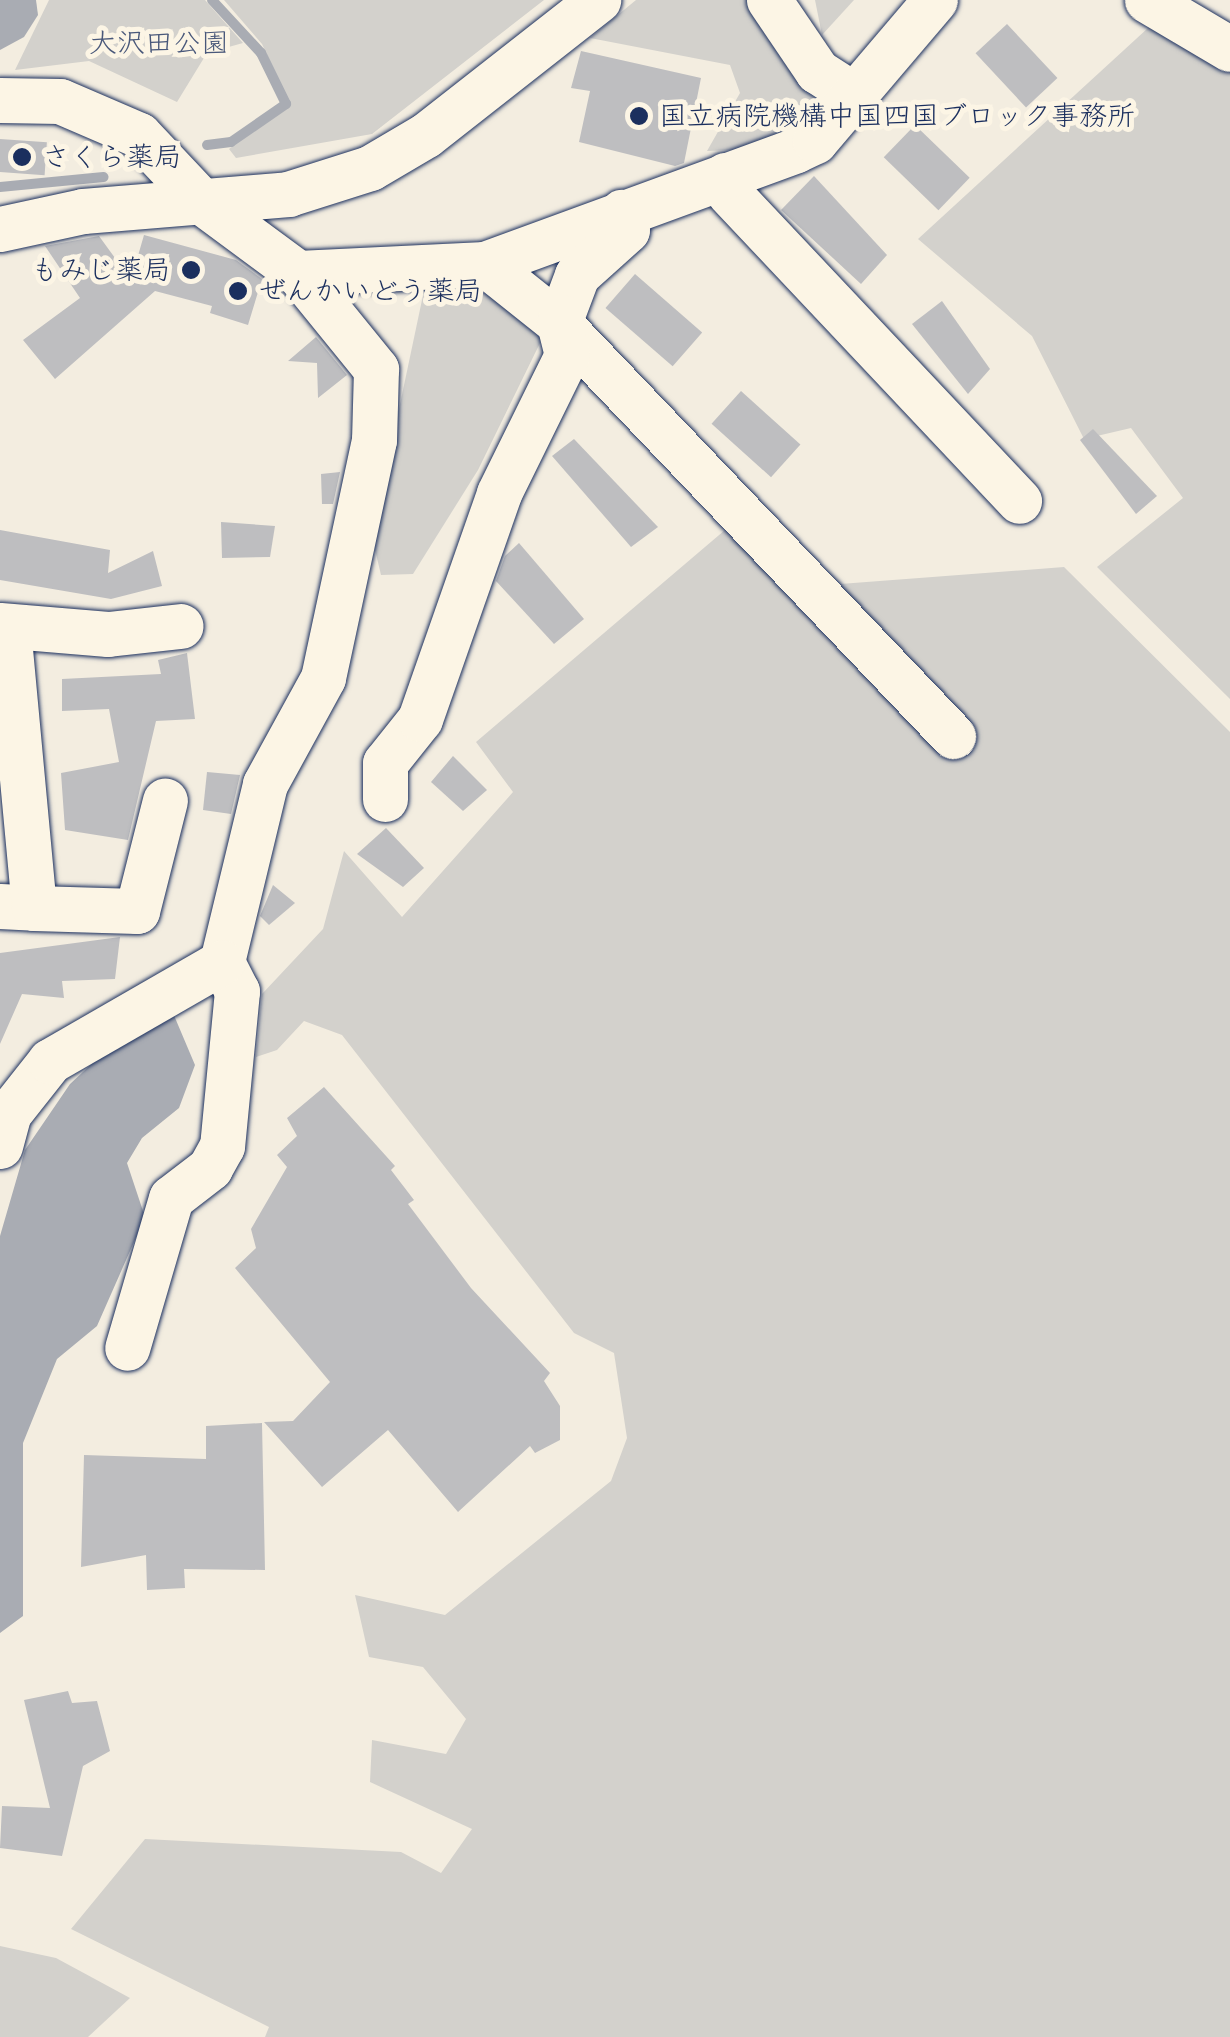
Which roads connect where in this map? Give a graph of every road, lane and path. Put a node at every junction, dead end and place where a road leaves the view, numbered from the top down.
1 (598, 0) edge
2 (769, 0) edge
3 (935, 0) edge
4 (1147, 0) edge
5 (1230, 49) edge
6 (854, 96) junction
7 (0, 100) edge
8 (725, 175) junction
9 (203, 203) junction
10 (622, 212) junction
11 (0, 229) edge
12 (486, 264) junction
13 (298, 273) junction
14 (559, 323) junction
15 (1019, 501) dead end
16 (4, 626) edge
17 (181, 626) dead end
18 (953, 736) dead end
19 (386, 799) dead end
20 (165, 800) dead end
21 (17, 907) edge
22 (222, 962) junction
23 (3, 1123) edge
24 (127, 1348) dead end

1 - 9 street
2 - 6 street
3 - 6 street
4 - 5 street
6 - 8 street
7 - 9 street
8 - 10 street
8 - 15 street
9 - 11 street
9 - 13 street
10 - 12 street
10 - 14 street
12 - 13 street
12 - 14 street
13 - 22 street
14 - 18 street
14 - 19 street
16 - 17 street
16 - 21 street
20 - 21 street
22 - 23 street
22 - 24 street

